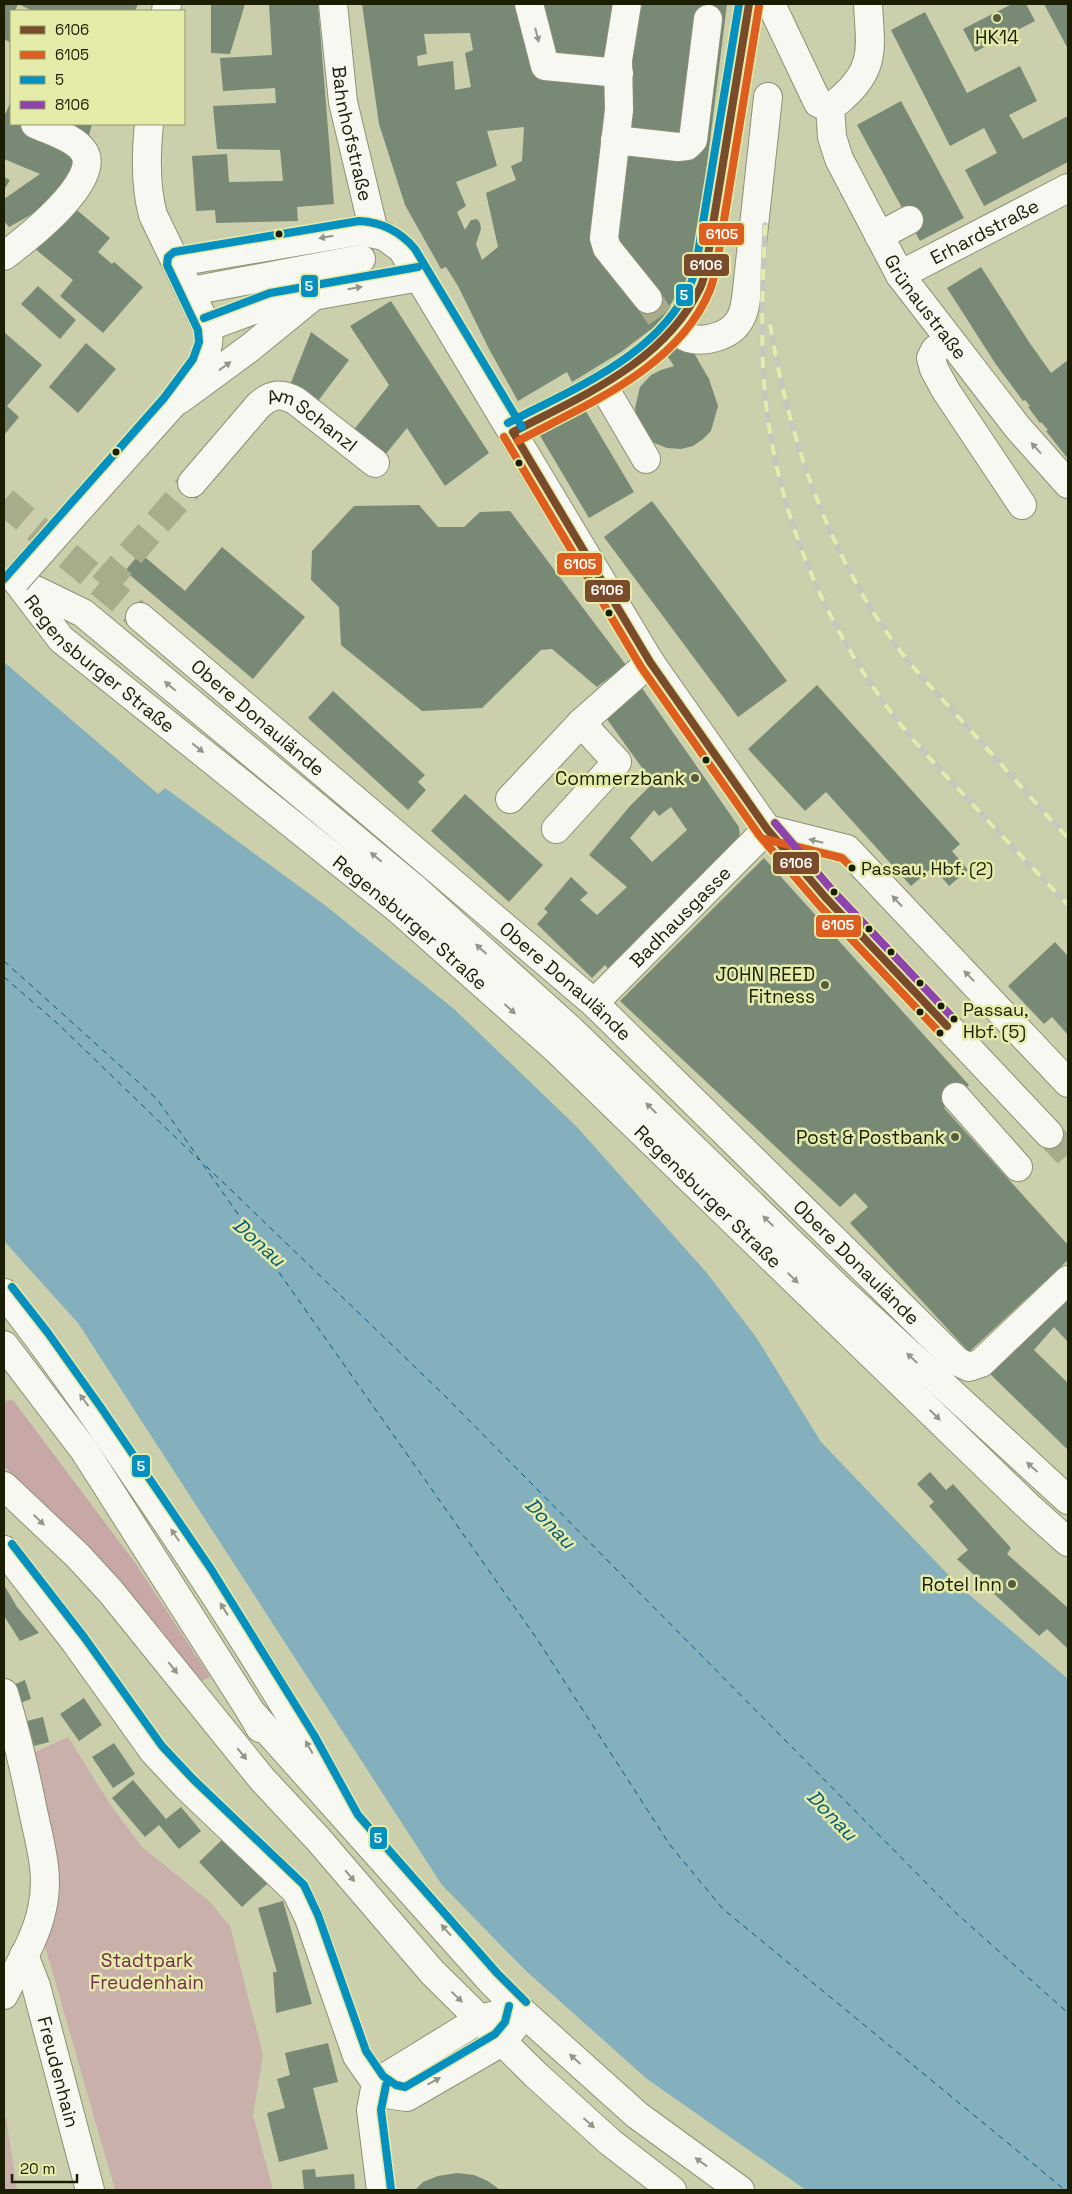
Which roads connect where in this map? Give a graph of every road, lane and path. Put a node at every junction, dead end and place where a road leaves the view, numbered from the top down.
1 (333, 4) edge
2 (529, 4) edge
3 (627, 4) edge
4 (749, 4) edge
5 (771, 4) edge
6 (868, 4) edge
7 (708, 19) dead end
8 (619, 73) junction
9 (768, 97) dead end
10 (824, 104) junction
11 (37, 125) edge
12 (149, 125) edge
13 (615, 140) junction
14 (1068, 188) edge
15 (909, 220) dead end
16 (374, 232) junction
17 (879, 236) junction
18 (4, 256) edge
19 (362, 260) dead end
20 (177, 262) junction
21 (900, 275) junction
22 (420, 277) junction
23 (191, 291) junction
24 (315, 295) junction
25 (648, 299) tunnel mouth
26 (207, 327) junction
27 (673, 329) junction
28 (948, 339) junction
29 (602, 384) junction
30 (169, 408) junction
31 (513, 432) junction
32 (646, 459) dead end
33 (375, 463) dead end
34 (192, 483) tunnel mouth
35 (1068, 484) edge
36 (1022, 505) dead end
37 (8, 581) edge
38 (140, 617) tunnel mouth
39 (650, 662) junction
40 (580, 723) junction
41 (510, 799) dead end
42 (556, 829) dead end
43 (767, 829) junction
44 (594, 1003) junction
45 (1068, 1083) edge
46 (956, 1097) dead end
47 (1049, 1134) tunnel mouth
48 (1018, 1167) dead end
49 (1068, 1280) edge
50 (4, 1293) edge
51 (833, 1299) junction
52 (4, 1345) edge
53 (4, 1486) edge
54 (1068, 1500) edge
55 (1068, 1542) edge
56 (4, 1550) edge
57 (4, 1693) edge
58 (251, 1712) junction
59 (350, 1821) junction
60 (318, 1838) junction
61 (24, 1955) junction
62 (4, 1995) edge
63 (519, 2009) junction
64 (480, 2019) junction
65 (502, 2042) junction
66 (376, 2083) junction
67 (90, 2190) edge
68 (381, 2190) edge
69 (672, 2190) edge
70 (740, 2190) edge

1 - 16 street, Bahnhofstraße
2 -> 8 street
3 - 8 street
4 - 27 street
5 - 10 street, Grünaustraße
6 - 10 street
7 - 13 street
8 - 13 street
9 - 27 street
10 - 17 street, Grünaustraße
11 - 18 street
12 - 20 street
13 - 25 street
14 - 21 street, Erhardstraße
15 - 17 street
16 -> 20 street
16 - 22 street
17 - 21 street, Grünaustraße
19 - 23 street
20 - 23 street
21 - 28 street, Grünaustraße
24 -> 22 street
22 - 31 street
23 - 26 street
24 - 26 street
30 -> 24 street
26 - 30 street
27 - 29 street
35 -> 28 street, Grünaustraße
28 - 36 street
29 - 31 street
29 - 32 street
30 - 37 street, bridge
31 - 39 street
33 - 34 street, Am Schanzl
37 - 51 street, Regensburger Straße
38 - 44 street, Obere Donaulände
39 - 40 street
39 - 43 street
40 - 41 street
40 - 42 street
43 - 44 street, Badhausgasse
45 -> 43 street
43 - 47 street
44 - 49 street, Obere Donaulände
46 - 48 street
59 -> 50 street
54 -> 51 street, Regensburger Straße
51 -> 55 street, Regensburger Straße
52 - 58 street
53 -> 60 street
56 - 66 street
57 - 61 street
58 - 59 street
58 - 60 street
63 -> 59 street
60 -> 64 street
61 - 62 street
61 - 67 street, Freudenhain
63 - 64 street
63 - 65 street
70 -> 63 street
64 - 65 street
64 - 66 street
66 -> 65 street
65 -> 69 street
66 - 68 street

